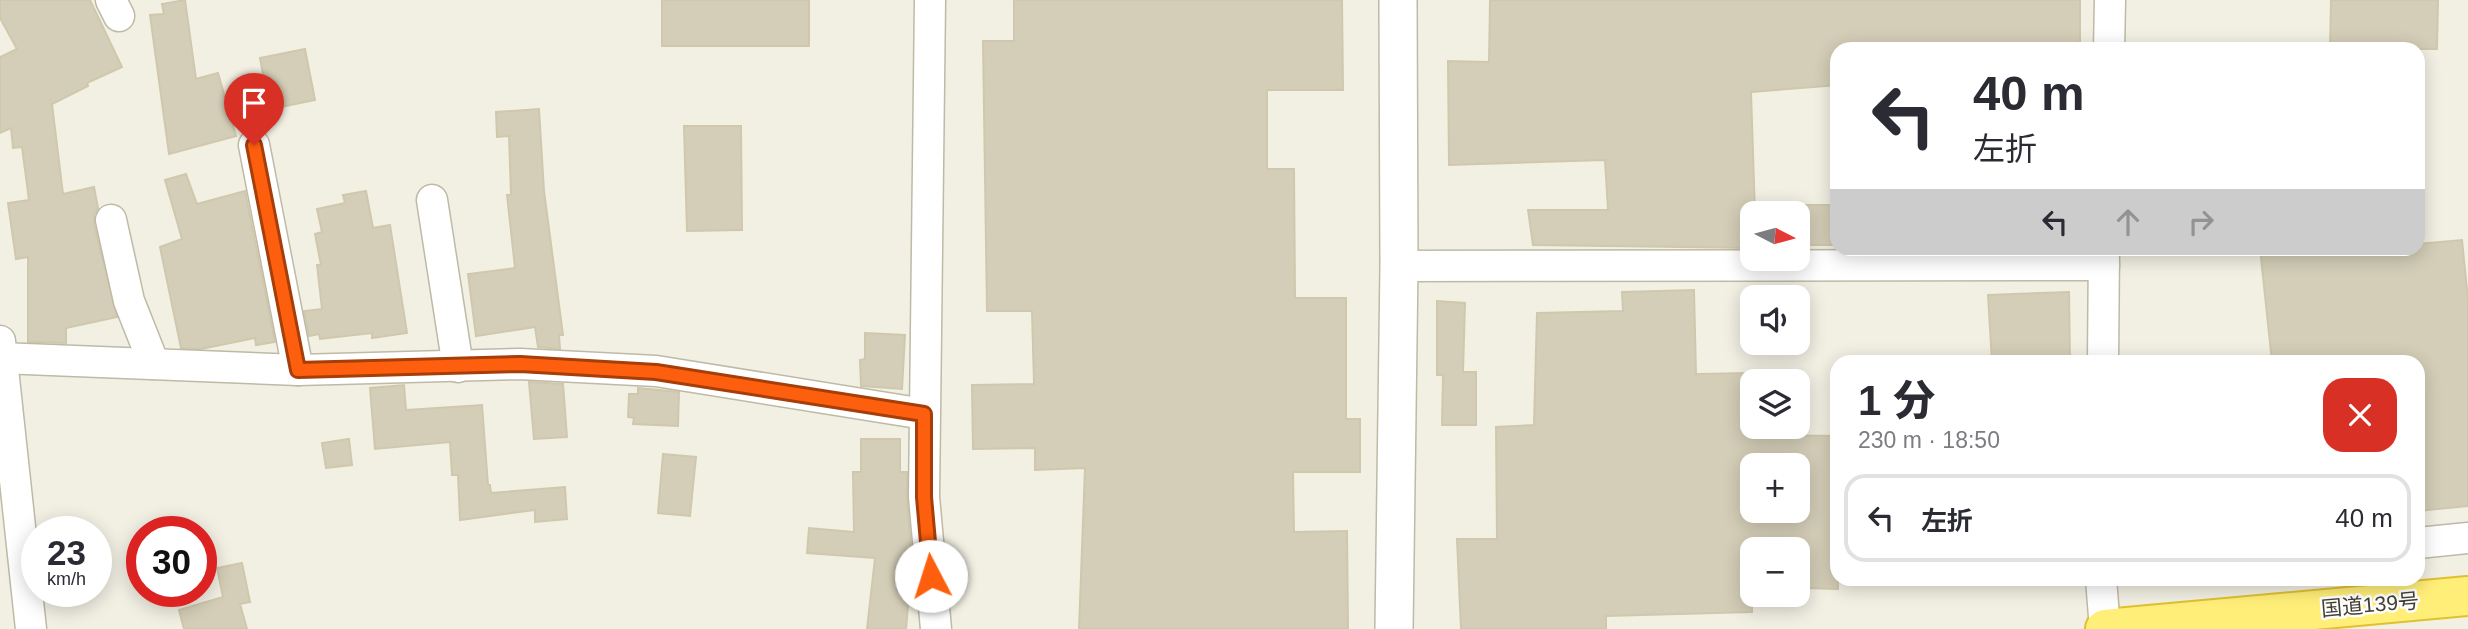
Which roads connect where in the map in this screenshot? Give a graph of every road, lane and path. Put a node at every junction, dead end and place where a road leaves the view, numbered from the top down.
1 (930, 0) edge
2 (1398, 0) edge
3 (2110, 0) edge
4 (2109, 42) edge
5 (254, 145) dead end
6 (432, 200) dead end
7 (111, 220) dead end
8 (2104, 257) edge
9 (1399, 266) junction
10 (1, 353) edge
11 (2103, 355) edge
12 (154, 364) junction
13 (458, 367) junction
14 (298, 370) junction
15 (924, 414) junction
16 (2468, 538) edge
17 (2425, 541) edge
18 (2102, 586) edge
19 (2404, 590) edge
20 (2468, 596) edge
21 (31, 629) edge
22 (936, 629) edge
23 (1394, 629) edge
24 (2105, 629) edge

1 - 15 street
2 - 9 street
3 - 4 street
5 - 14 street
6 - 13 street
7 - 12 street
8 - 9 street
8 - 11 street
9 - 23 street
10 - 12 street
10 - 21 street
12 - 14 street
13 - 14 street
13 - 15 street
15 - 22 street
16 - 17 street
18 - 24 street
19 - 20 highway, 国道139号
19 - 24 highway, 国道139号

